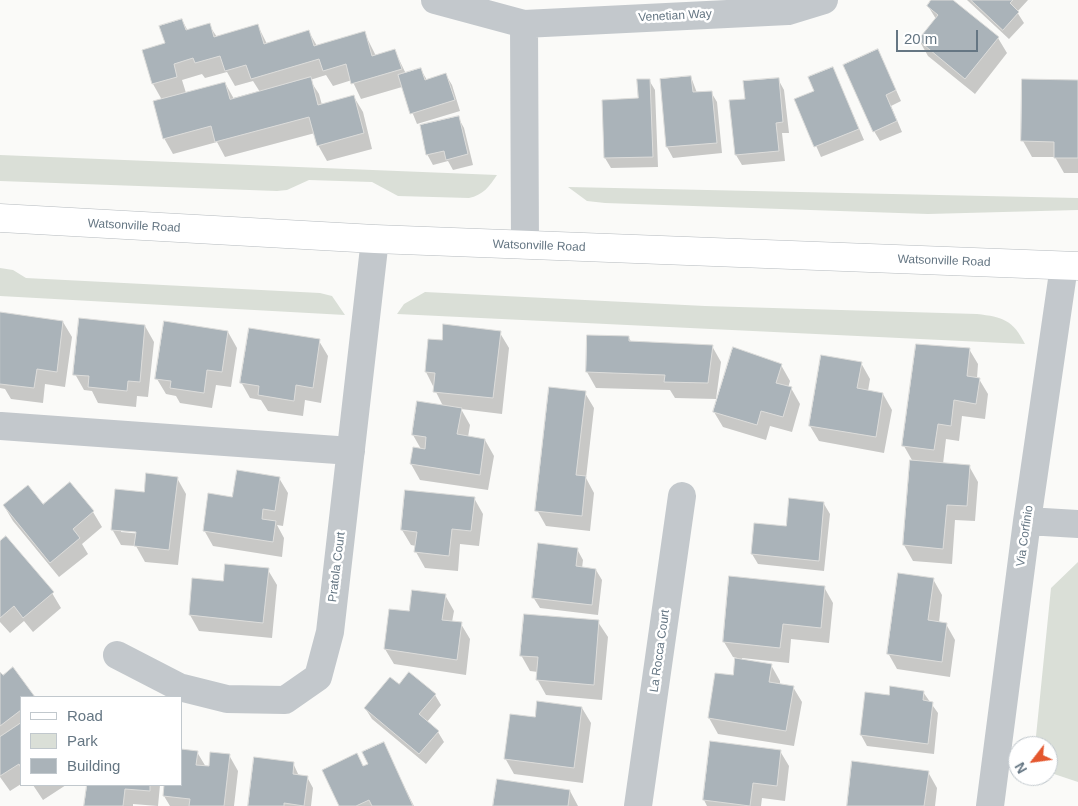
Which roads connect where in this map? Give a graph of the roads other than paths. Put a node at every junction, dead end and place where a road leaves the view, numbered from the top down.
1 (435, 0) edge
2 (824, 0) edge
3 (498, 8) edge
4 (524, 24) junction
5 (0, 218) edge
6 (375, 239) junction
7 (525, 245) junction
8 (1071, 266) edge
9 (1, 426) dead end
10 (351, 451) junction
11 (682, 496) dead end
12 (1027, 521) junction
13 (1078, 524) edge
14 (116, 655) dead end
15 (638, 806) edge
16 (990, 806) edge

1 - 3 street, Venetian Way
2 - 4 street, Venetian Way
3 - 4 street, Venetian Way
4 - 7 street
5 - 6 main road, Watsonville Road
6 - 7 main road, Watsonville Road
6 - 10 street, Pratola Court
7 - 8 main road, Watsonville Road
8 - 12 street, Via Corfinio
9 - 10 street
10 - 14 street, Pratola Court
11 - 15 street, La Rocca Court
12 - 13 street
12 - 16 street, Via Corfinio

